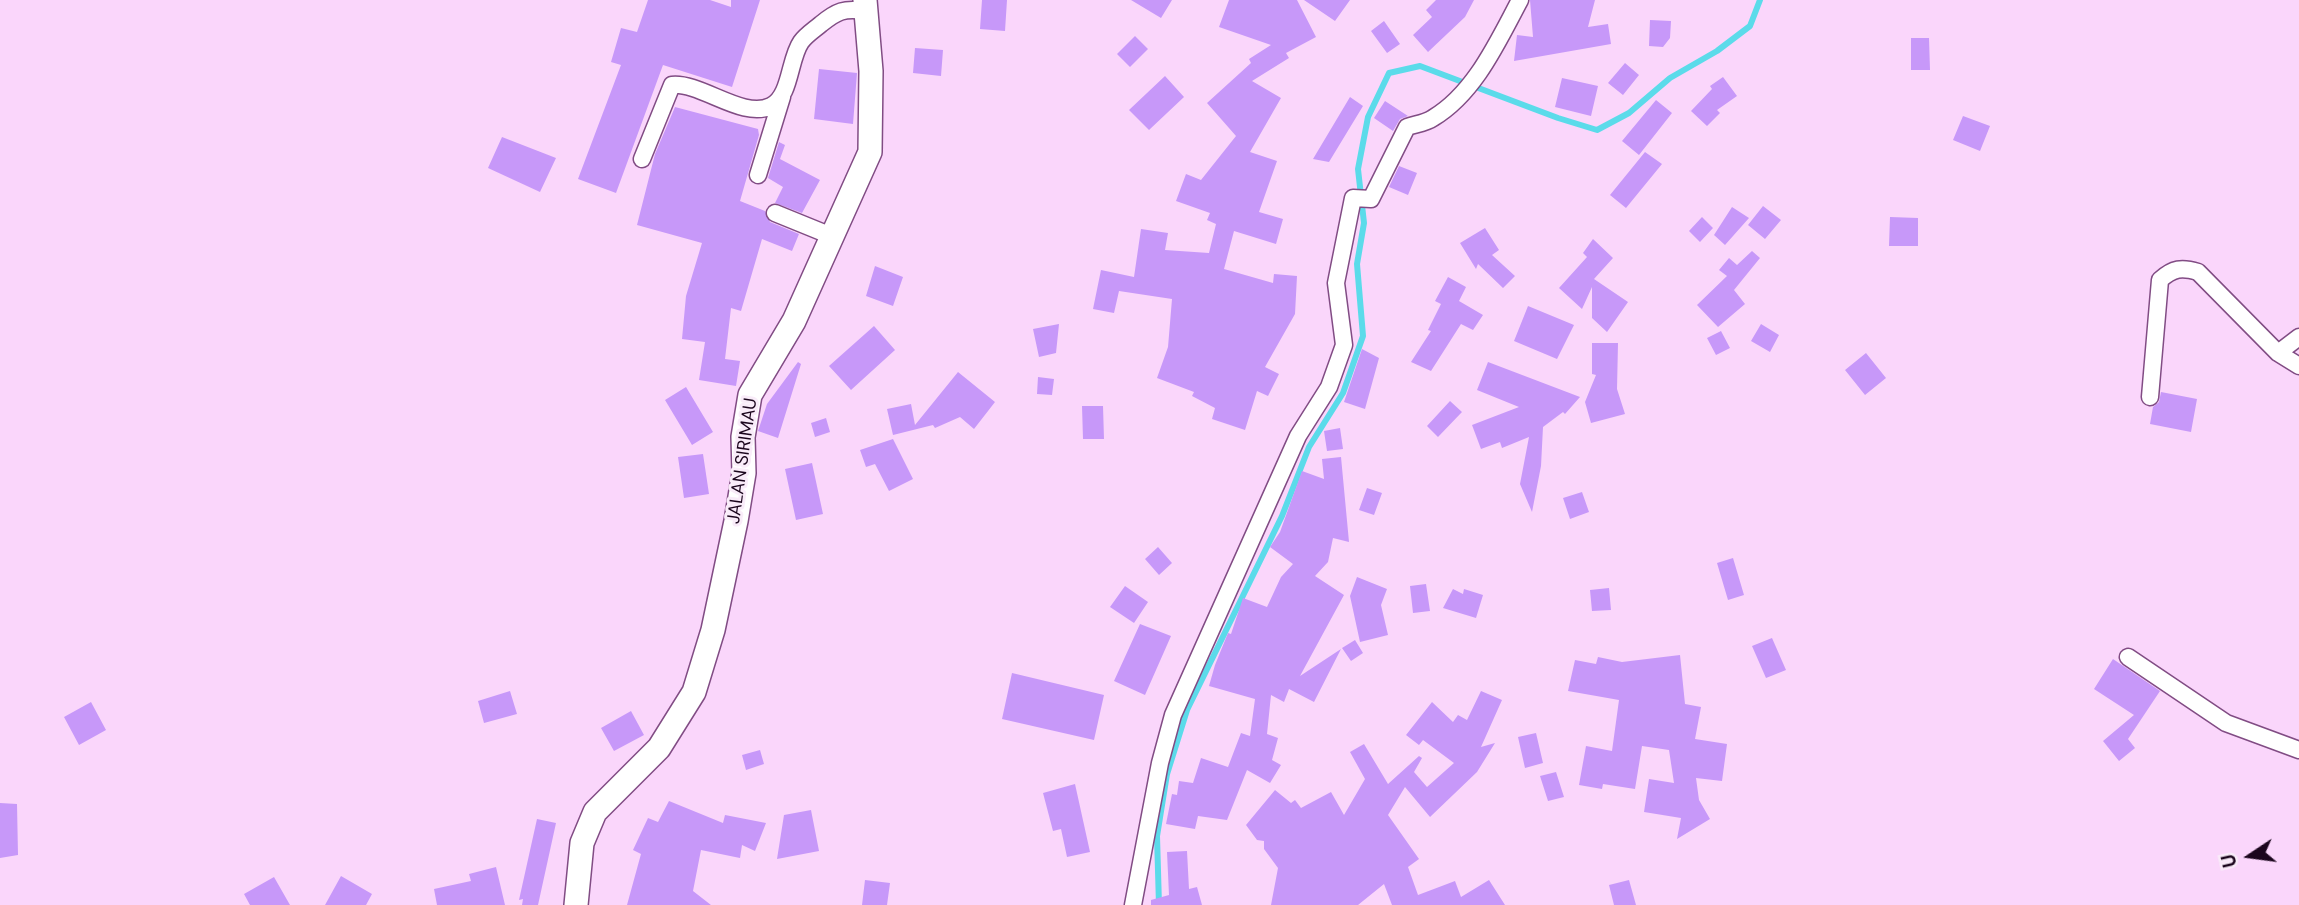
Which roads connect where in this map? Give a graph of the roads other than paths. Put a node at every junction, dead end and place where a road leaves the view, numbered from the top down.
1 (1520, 0) edge
2 (854, 5) edge
3 (780, 98) junction
4 (642, 159) dead end
5 (758, 175) dead end
6 (775, 213) dead end
7 (834, 237) junction
8 (2299, 337) edge
9 (2278, 353) junction
10 (2299, 366) edge
11 (2150, 397) dead end
12 (2129, 657) dead end
13 (2299, 750) edge
14 (576, 905) edge
15 (1133, 905) edge

1 - 15 street
2 - 3 street
2 - 7 main road, JALAN SIRIMAU
3 - 4 street
3 - 5 street
6 - 7 street
7 - 14 main road, JALAN SIRIMAU
8 - 9 street
9 - 10 street
9 - 11 street
12 - 13 street

